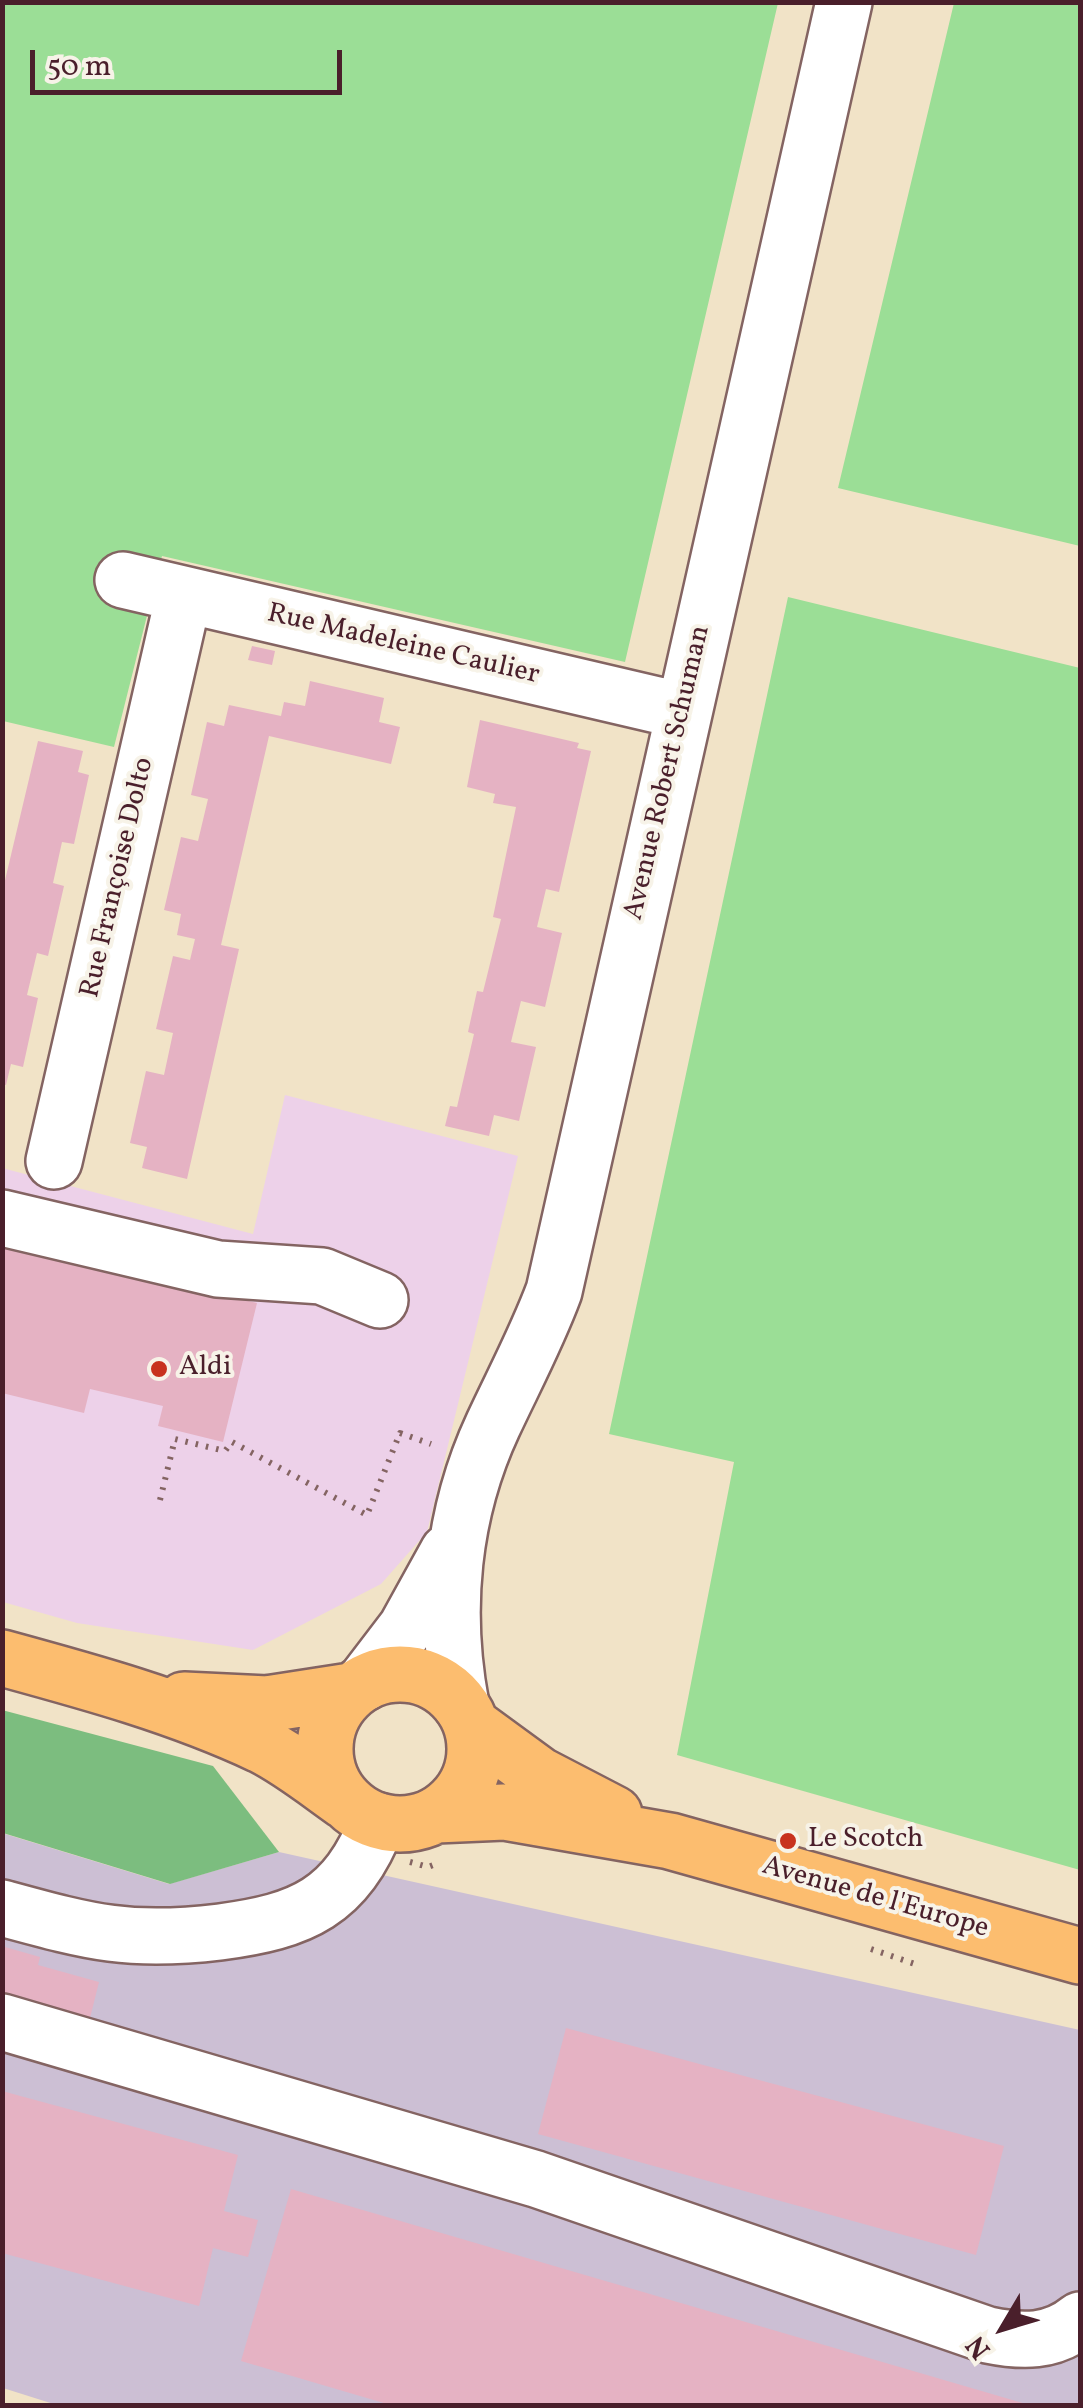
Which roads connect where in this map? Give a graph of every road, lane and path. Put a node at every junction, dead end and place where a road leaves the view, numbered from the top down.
1 (844, 2) edge
2 (123, 580) dead end
3 (184, 595) junction
4 (684, 711) junction
5 (54, 1160) dead end
6 (2, 1218) edge
7 (380, 1300) dead end
8 (432, 1444) dead end
9 (160, 1500) dead end
10 (458, 1532) junction
11 (2, 1658) edge
12 (358, 1687) junction
13 (136, 1695) junction
14 (467, 1715) junction
15 (362, 1811) junction
16 (436, 1815) junction
17 (670, 1842) junction
18 (2, 1908) edge
19 (1080, 1956) edge
20 (2, 2022) edge
21 (1080, 2320) edge

1 - 4 street, Avenue Robert Schuman
2 - 3 street, Rue Madeleine Caulier
3 - 4 street, Rue Madeleine Caulier
3 - 5 street, Rue Françoise Dolto
4 - 10 street, Avenue Robert Schuman
6 - 7 street
8 - 9 path
10 - 12 street, Avenue Robert Schuman
10 - 14 street, Avenue Robert Schuman
11 - 13 main road
12 - 13 main road
12 - 14 main road
12 - 15 main road
13 - 15 main road
14 - 16 main road
14 - 17 main road, Avenue de l'Europe
15 - 16 main road
15 - 18 street
16 - 17 main road, Avenue de l'Europe
17 - 19 main road, Avenue de l'Europe
20 - 21 street

